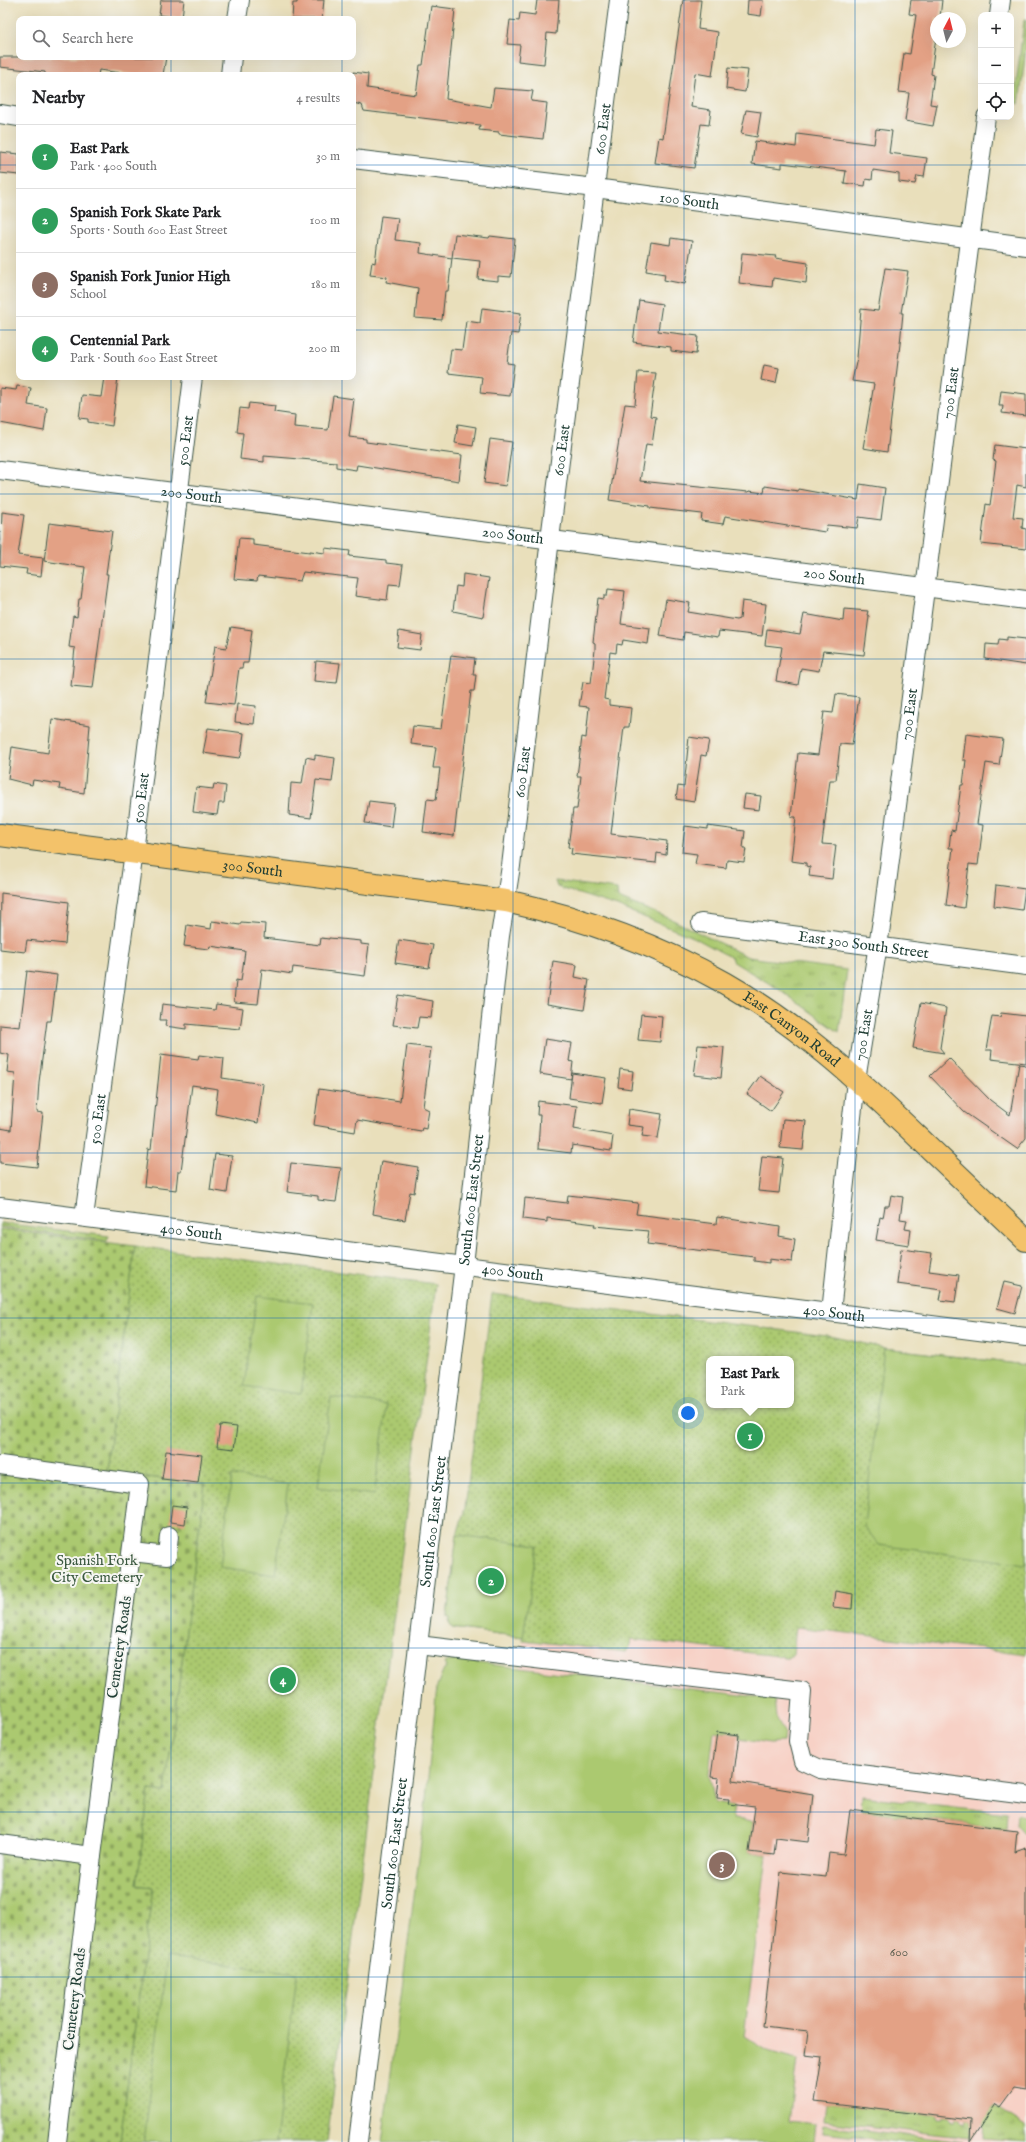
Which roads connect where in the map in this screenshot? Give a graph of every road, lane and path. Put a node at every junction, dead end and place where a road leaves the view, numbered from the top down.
1 (240, 0) edge
2 (619, 0) edge
3 (1001, 0) edge
4 (999, 12) edge
5 (237, 16) edge
6 (232, 60) edge
7 (230, 72) edge
8 (0, 114) edge
9 (16, 117) edge
10 (986, 120) edge
11 (356, 159) edge
12 (595, 188) junction
13 (970, 238) junction
14 (1026, 246) edge
15 (194, 380) edge
16 (0, 470) edge
17 (180, 493) junction
18 (550, 539) junction
19 (925, 587) junction
20 (1026, 600) edge
21 (0, 835) edge
22 (134, 852) junction
23 (506, 901) junction
24 (701, 923) dead end
25 (878, 945) junction
26 (1026, 966) edge
27 (856, 1080) junction
28 (0, 1207) edge
29 (84, 1217) junction
30 (1026, 1240) edge
31 (464, 1265) junction
32 (831, 1312) junction
33 (1026, 1337) edge
34 (0, 1465) edge
35 (169, 1536) dead end
36 (132, 1552) junction
37 (418, 1645) junction
38 (1026, 1795) edge
39 (0, 1844) edge
40 (92, 1856) junction
41 (57, 2142) edge
42 (358, 2142) edge

1 - 5 street
2 - 12 street, 600 East
3 - 4 street
6 - 7 street
8 - 9 street
10 - 13 street, 700 East
11 - 12 street, 100 South
12 - 13 street, 100 South
12 - 18 street, 600 East
13 - 14 street, 100 South
13 - 19 street, 700 East
15 - 17 street, 500 East
16 - 17 street, 200 South
17 - 18 street, 200 South
17 - 22 street, 500 East
18 - 19 street, 200 South
18 - 23 street, 600 East
19 - 20 street, 200 South
19 - 25 street, 700 East
21 - 22 main road, 300 South
22 - 23 main road, 300 South
22 - 29 street, 500 East
23 - 27 main road, East Canyon Road
23 - 31 street, South 600 East Street
24 - 25 street, East 300 South Street
25 - 26 street, East 300 South Street
25 - 27 street, 700 East
27 - 30 main road, East Canyon Road
27 - 32 street, 700 East
28 - 29 street, 400 South
29 - 31 street, 400 South
31 - 32 street, 400 South
31 - 37 street, South 600 East Street
32 - 33 street, 400 South
34 - 36 street, Cemetery Roads
35 - 36 street
36 - 40 street, Cemetery Roads
37 - 38 street
37 - 42 street, South 600 East Street
39 - 40 street
40 - 41 street, Cemetery Roads

